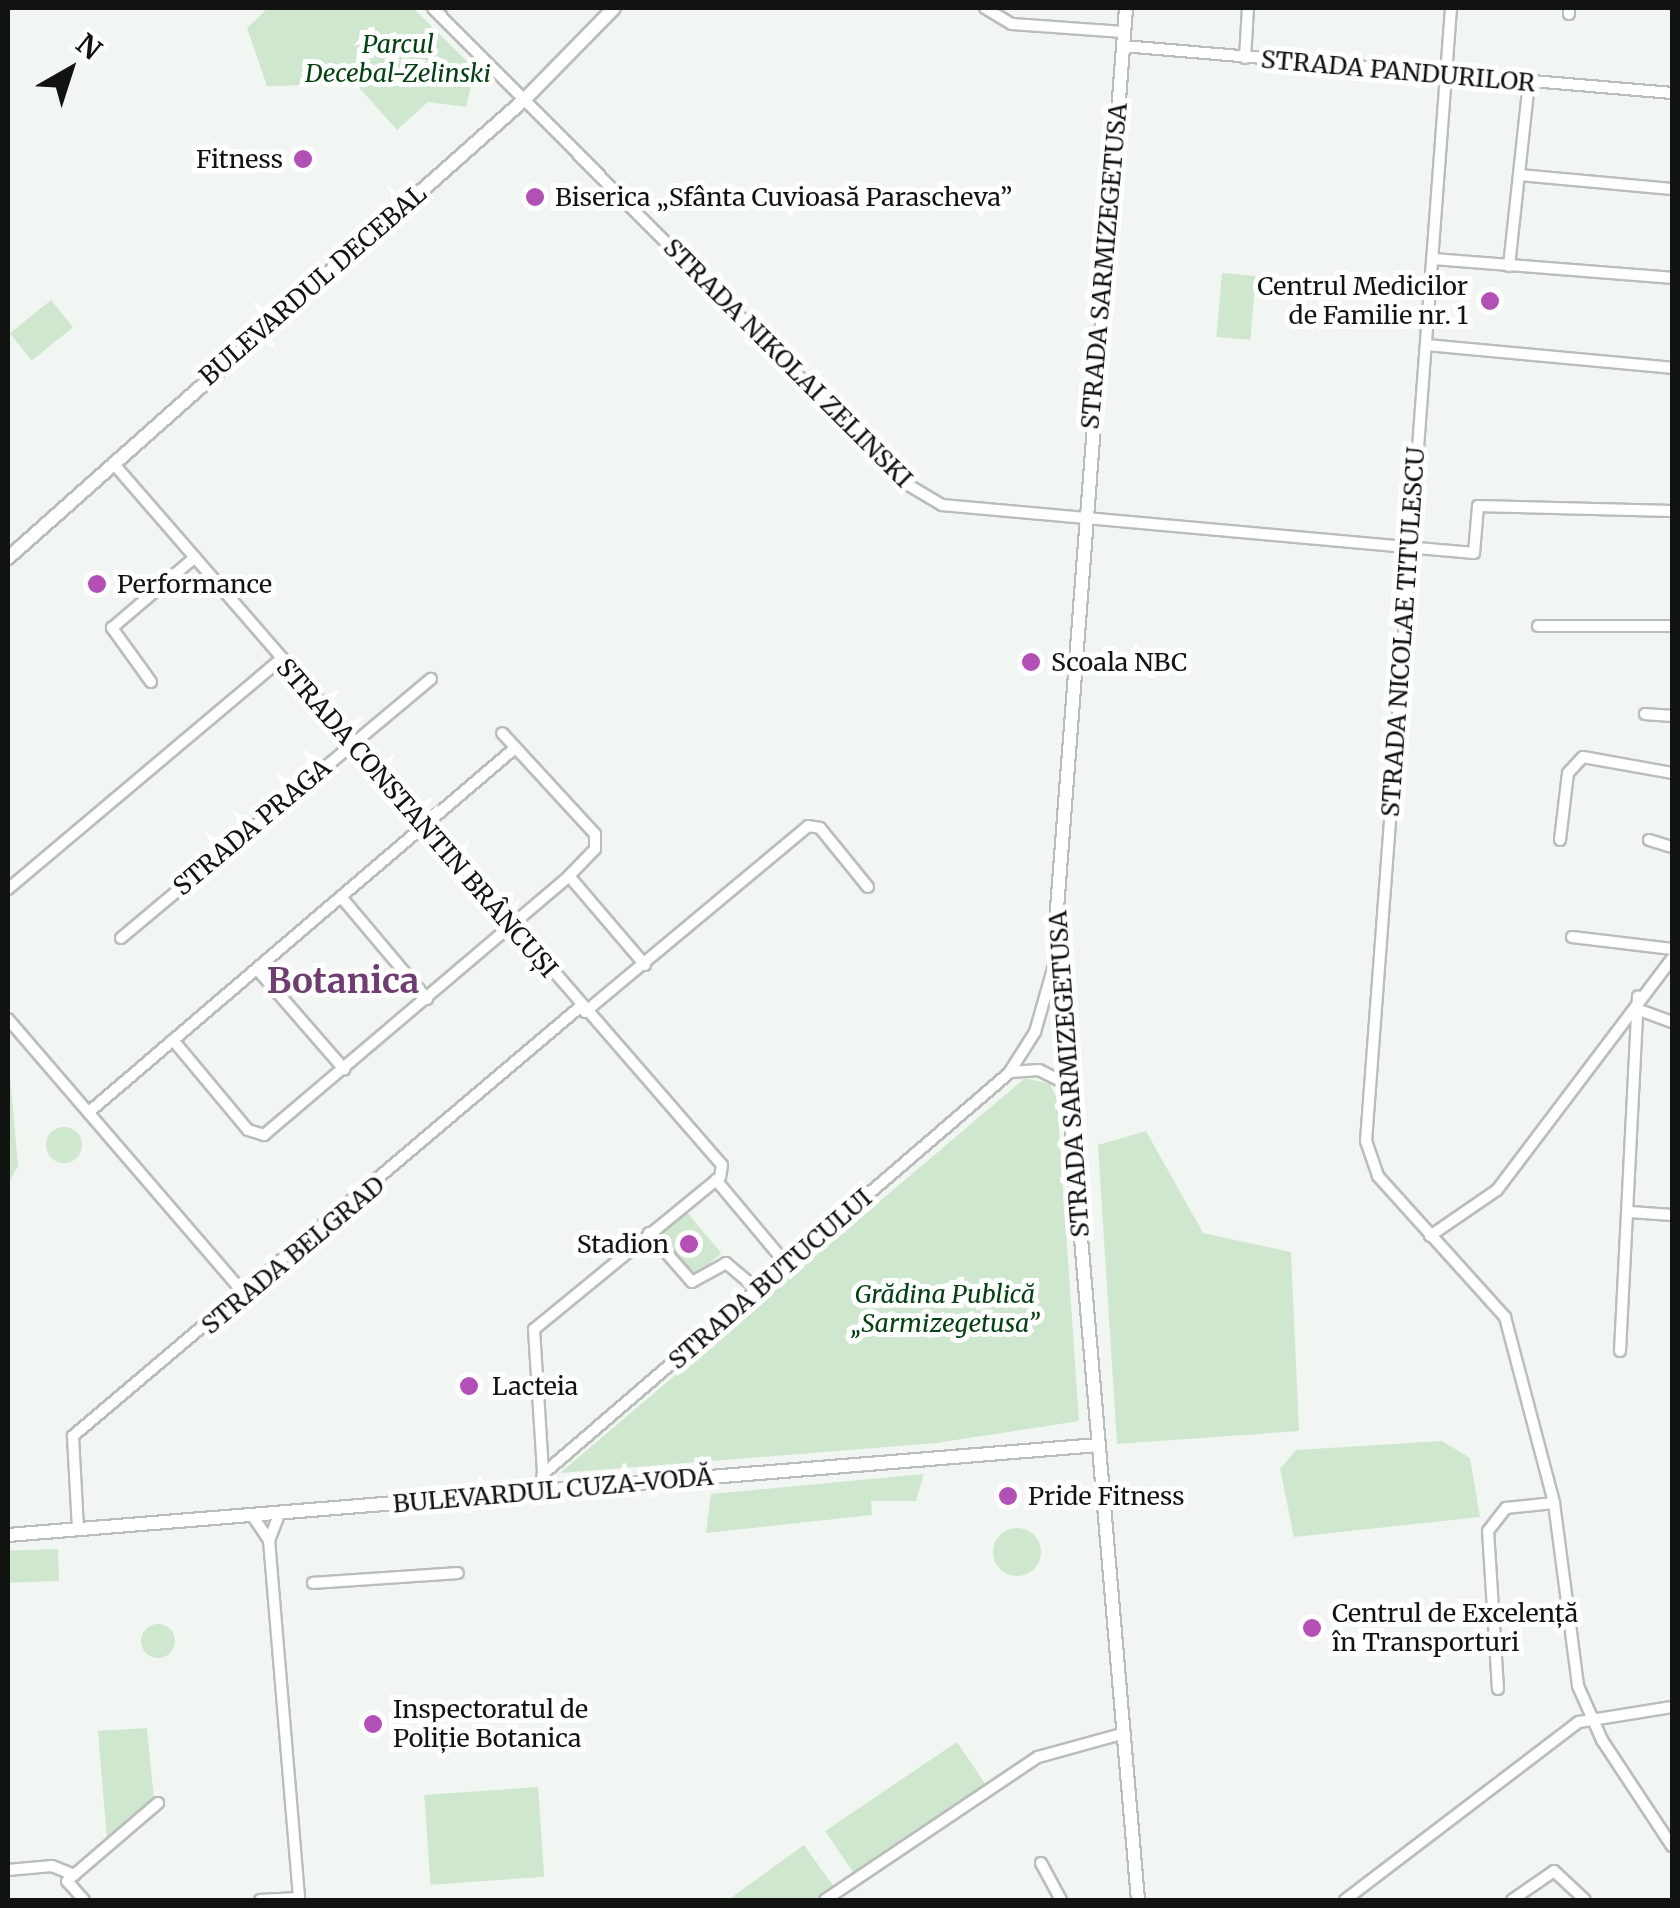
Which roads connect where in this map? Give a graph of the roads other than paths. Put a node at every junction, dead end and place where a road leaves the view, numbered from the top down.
1 (434, 8) edge
2 (614, 8) edge
3 (985, 8) edge
4 (1126, 8) edge
5 (1248, 8) edge
6 (1451, 8) edge
7 (1123, 39) junction
8 (1245, 58) junction
9 (1444, 77) junction
10 (1529, 83) junction
11 (1672, 93) edge
12 (524, 98) junction
13 (1520, 175) junction
14 (1672, 188) edge
15 (1432, 259) junction
16 (1509, 266) junction
17 (1672, 278) edge
18 (1426, 345) junction
19 (1672, 368) edge
20 (114, 463) junction
21 (1672, 511) edge
22 (1085, 521) junction
23 (1410, 547) junction
24 (195, 557) junction
25 (8, 558) edge
26 (1538, 626) dead end
27 (1672, 626) edge
28 (280, 660) junction
29 (431, 678) dead end
30 (151, 682) dead end
31 (1645, 714) dead end
32 (1672, 716) edge
33 (502, 732) dead end
34 (353, 742) junction
35 (516, 748) junction
36 (1672, 774) edge
37 (425, 825) junction
38 (1560, 840) dead end
39 (1649, 840) dead end
40 (1672, 847) edge
41 (569, 876) junction
42 (868, 887) dead end
43 (8, 889) edge
44 (342, 898) junction
45 (510, 926) junction
46 (121, 938) dead end
47 (1572, 938) dead end
48 (1672, 948) edge
49 (1056, 957) junction
50 (1672, 959) edge
51 (646, 966) junction
52 (258, 969) junction
53 (1638, 996) junction
54 (427, 999) junction
55 (582, 1010) junction
56 (1641, 1010) junction
57 (8, 1019) edge
58 (1672, 1022) edge
59 (173, 1040) junction
60 (344, 1068) junction
61 (1009, 1072) junction
62 (1067, 1084) junction
63 (89, 1112) junction
64 (716, 1180) junction
65 (1630, 1212) junction
66 (1672, 1215) edge
67 (649, 1233) junction
68 (1430, 1236) junction
69 (786, 1265) junction
70 (758, 1290) junction
71 (246, 1296) junction
72 (1620, 1352) dead end
73 (1098, 1444) junction
74 (543, 1474) junction
75 (539, 1491) junction
76 (1554, 1502) junction
77 (280, 1512) junction
78 (252, 1514) junction
79 (78, 1529) junction
80 (8, 1535) edge
81 (269, 1540) junction
82 (458, 1574) dead end
83 (313, 1583) dead end
84 (1498, 1689) dead end
85 (1672, 1707) edge
86 (1590, 1718) junction
87 (1125, 1733) junction
88 (158, 1803) dead end
89 (1672, 1846) edge
90 (1041, 1863) dead end
91 (8, 1870) edge
92 (74, 1875) junction
93 (299, 1899) edge
94 (84, 1900) edge
95 (260, 1900) edge
96 (825, 1900) edge
97 (1060, 1900) edge
98 (1138, 1900) edge
99 (1345, 1900) edge
100 (1512, 1900) edge
101 (1585, 1900) edge

1 - 12 street, STRADA NIKOLAI ZELINSKI
2 - 12 main road, BULEVARDUL DECEBAL
3 - 7 street, STRADA PANDURILOR
4 - 7 main road, STRADA SARMIZEGETUSA
5 - 8 street
6 - 9 street, STRADA NICOLAE TITULESCU
7 - 8 street, STRADA PANDURILOR
7 - 22 main road, STRADA SARMIZEGETUSA
8 - 9 street, STRADA PANDURILOR
9 - 10 street, STRADA PANDURILOR
9 - 15 street, STRADA NICOLAE TITULESCU
10 - 11 street, STRADA PANDURILOR
10 - 13 street
12 - 20 main road, BULEVARDUL DECEBAL
12 - 22 street, STRADA NIKOLAI ZELINSKI
13 - 14 street
13 - 16 street
15 - 16 street
15 - 18 street, STRADA NICOLAE TITULESCU
16 - 17 street
18 - 19 street
18 - 23 street, STRADA NICOLAE TITULESCU
20 - 24 street, STRADA CONSTANTIN BRÂNCUȘI
20 - 25 main road, BULEVARDUL DECEBAL
21 - 23 street, STRADA NIKOLAI ZELINSKI
22 - 23 street, STRADA NIKOLAI ZELINSKI
22 - 49 main road, STRADA SARMIZEGETUSA
23 - 68 street, STRADA NICOLAE TITULESCU
24 - 28 street, STRADA CONSTANTIN BRÂNCUȘI
24 - 30 street
26 - 27 street
28 - 34 street, STRADA CONSTANTIN BRÂNCUȘI
28 - 43 street
29 - 34 street, STRADA PRAGA
31 - 32 street
33 - 35 street
34 - 37 street, STRADA CONSTANTIN BRÂNCUȘI
34 - 46 street, STRADA PRAGA
35 - 37 street
35 - 41 street
36 - 38 street
37 - 44 street
37 - 45 street, STRADA CONSTANTIN BRÂNCUȘI
39 - 40 street
41 - 45 street
41 - 51 street
42 - 51 street, STRADA BELGRAD
44 - 52 street
44 - 54 street
45 - 54 street
45 - 55 street, STRADA CONSTANTIN BRÂNCUȘI
47 - 48 street
49 - 61 street, STRADA BUTUCULUI
49 - 62 main road, STRADA SARMIZEGETUSA
50 - 53 street
51 - 55 street, STRADA BELGRAD
52 - 59 street
52 - 60 street
53 - 56 street
53 - 68 street
54 - 60 street
55 - 64 street, STRADA CONSTANTIN BRÂNCUȘI
55 - 71 street, STRADA BELGRAD
56 - 58 street
56 - 65 street
57 - 63 street
59 - 60 street
59 - 63 street
61 - 62 street
61 - 69 street, STRADA BUTUCULUI
62 - 73 main road, STRADA SARMIZEGETUSA
63 - 71 street
64 - 67 street
64 - 69 street
65 - 66 street
65 - 72 street
67 - 70 street
67 - 74 street
68 - 76 street, STRADA NICOLAE TITULESCU
69 - 70 street, STRADA BUTUCULUI
70 - 74 street, STRADA BUTUCULUI
71 - 79 street, STRADA BELGRAD
73 - 75 main road, BULEVARDUL CUZA-VODĂ
73 - 87 main road, STRADA SARMIZEGETUSA
74 - 75 street
75 - 77 main road, BULEVARDUL CUZA-VODĂ
76 - 84 street
76 - 86 street, STRADA NICOLAE TITULESCU
77 - 78 main road, BULEVARDUL CUZA-VODĂ
77 - 81 street
78 - 79 main road, BULEVARDUL CUZA-VODĂ
78 - 81 street
79 - 80 main road, BULEVARDUL CUZA-VODĂ
81 - 93 street
82 - 83 street
85 - 86 street
86 - 89 street
86 - 99 street
87 - 96 street
87 - 98 main road, STRADA SARMIZEGETUSA
88 - 92 street
90 - 97 street
91 - 92 street
92 - 94 street
93 - 95 street
100 - 101 street

